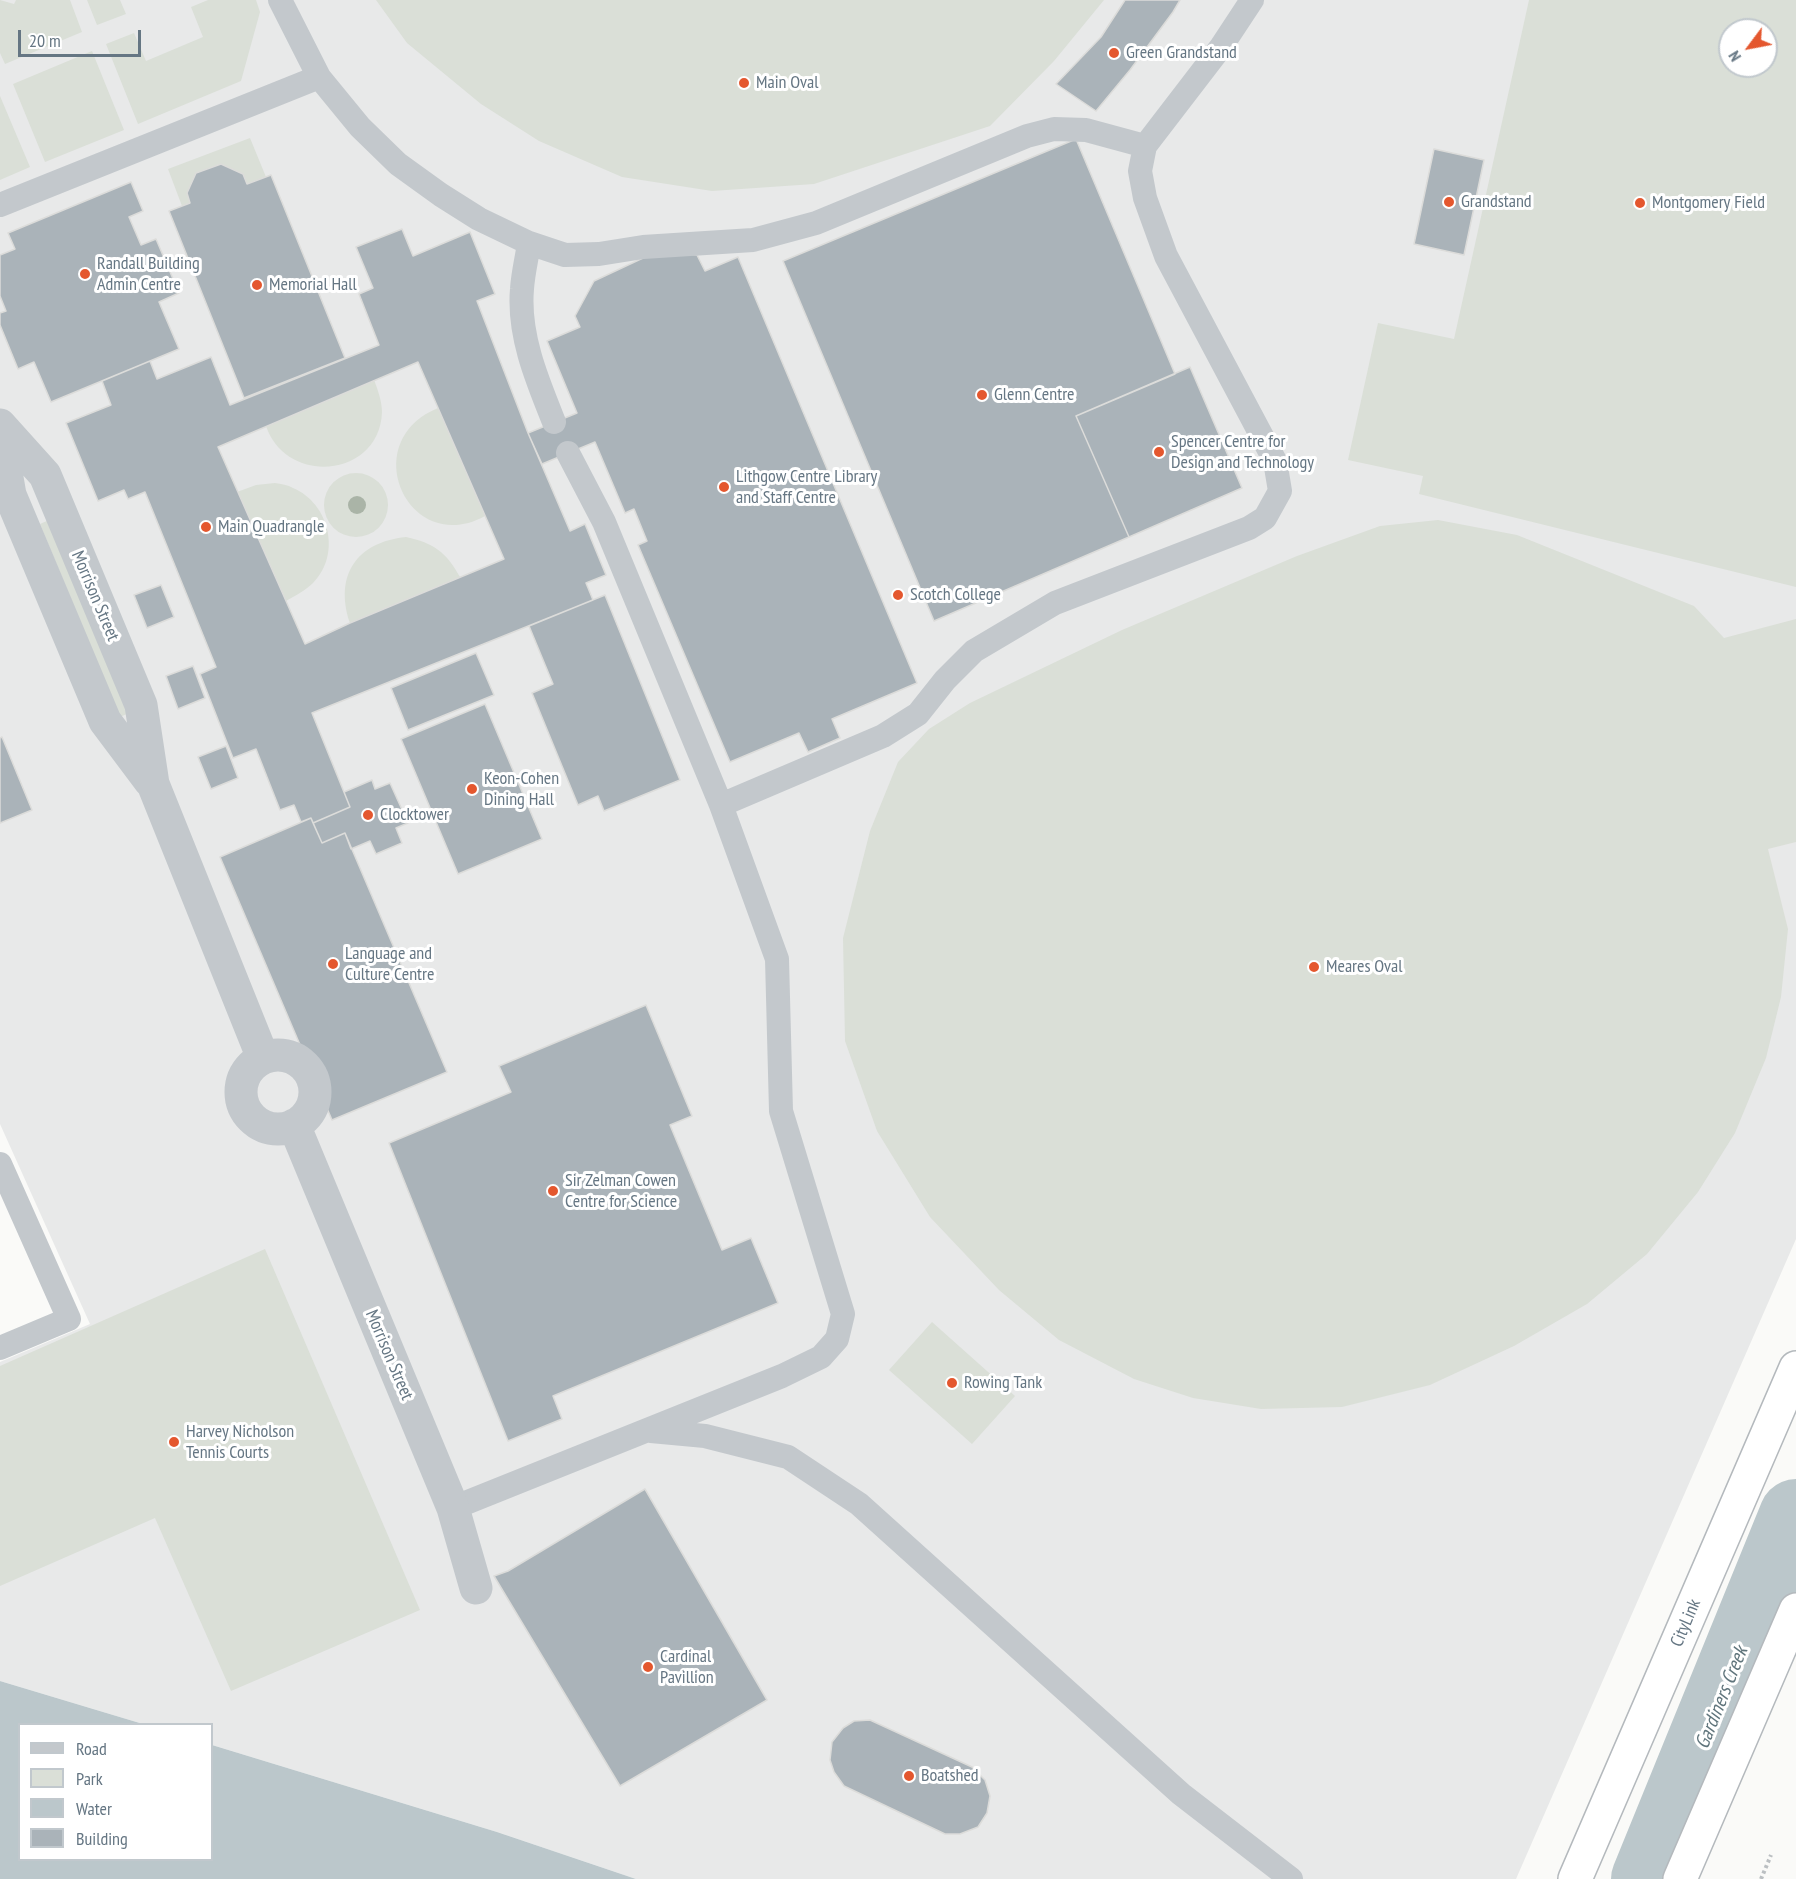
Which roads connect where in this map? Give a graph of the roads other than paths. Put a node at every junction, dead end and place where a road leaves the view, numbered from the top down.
1 (280, 0) edge
2 (1252, 0) edge
3 (319, 76) junction
4 (1145, 146) junction
5 (0, 204) edge
6 (529, 243) junction
7 (555, 422) dead end
8 (0, 425) edge
9 (0, 437) edge
10 (568, 453) dead end
11 (153, 784) junction
12 (721, 805) junction
13 (263, 1058) junction
14 (294, 1125) junction
15 (0, 1164) edge
16 (0, 1348) edge
17 (1796, 1368) edge
18 (646, 1431) junction
19 (453, 1508) junction
20 (476, 1588) dead end
21 (1796, 1610) edge
22 (1291, 1879) edge
23 (1575, 1879) edge
24 (1680, 1879) edge

1 - 3 lane
2 - 4 lane
3 - 5 lane
3 - 6 lane
4 - 6 lane
4 - 12 lane
6 - 7 lane
8 - 11 street, Morrison Street
9 - 11 street, Morrison Street
10 - 12 lane
11 - 13 street, Morrison Street
12 - 18 lane
13 - 14 street
13 - 14 street
14 - 19 street, Morrison Street
15 - 16 lane
17 - 23 highway, CityLink
18 - 19 lane
18 - 22 lane
19 - 20 street, Morrison Street
21 - 24 highway

